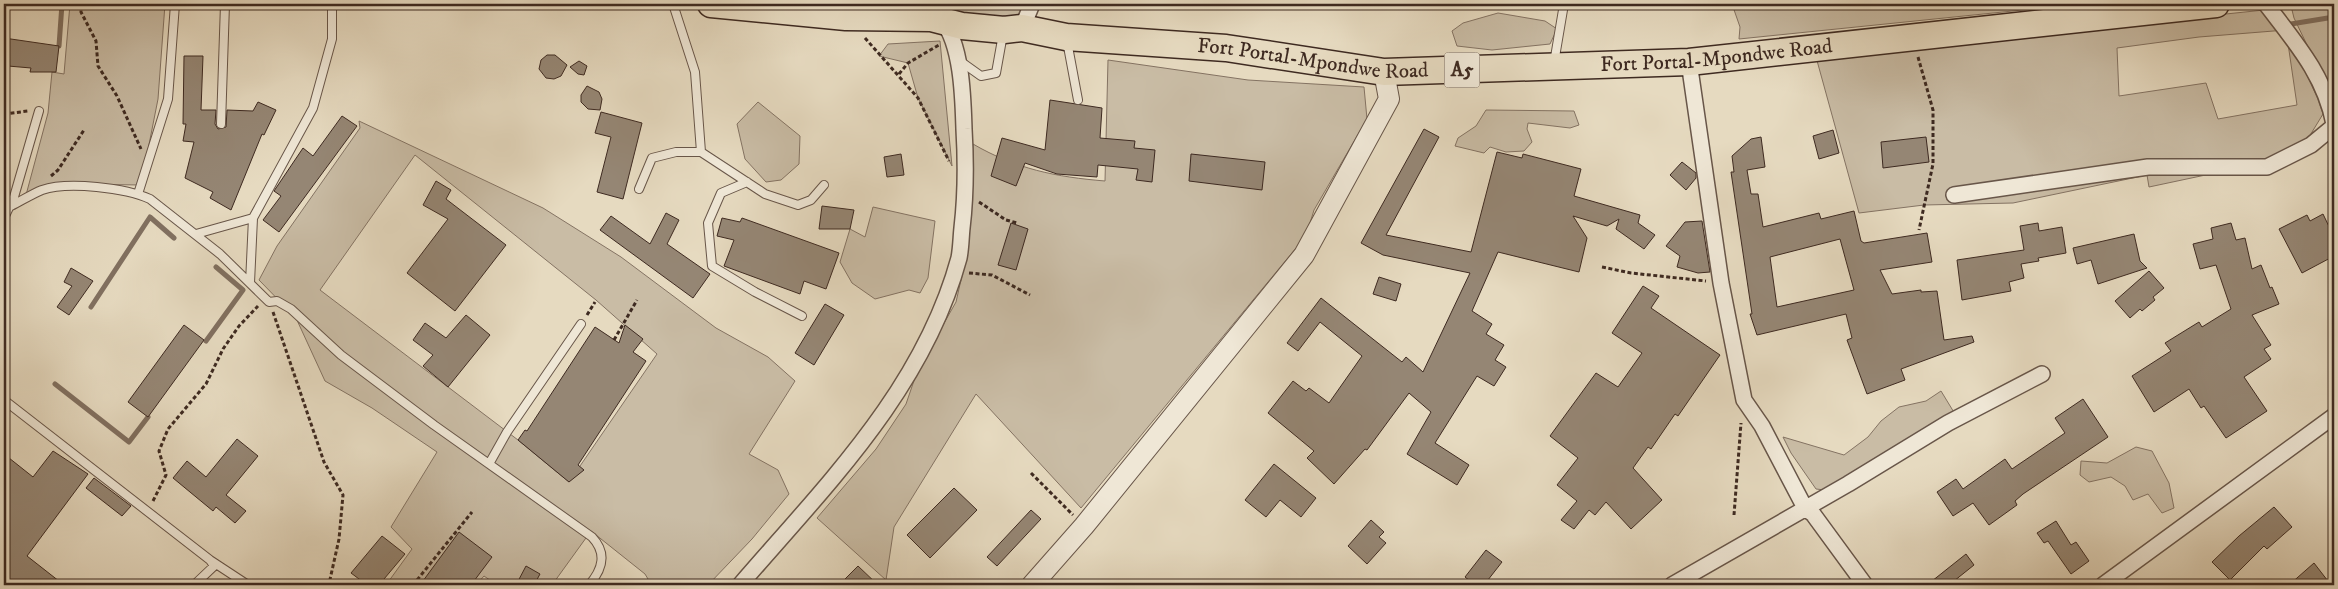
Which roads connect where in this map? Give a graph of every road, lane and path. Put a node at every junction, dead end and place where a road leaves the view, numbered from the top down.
1 (81, 4) edge
2 (175, 4) edge
3 (225, 4) edge
4 (332, 4) edge
5 (673, 4) edge
6 (711, 4) edge
7 (1032, 4) edge
8 (1564, 4) edge
9 (2216, 4) edge
10 (2266, 4) edge
11 (846, 17) junction
12 (946, 25) junction
13 (1013, 29) junction
14 (1066, 37) junction
15 (1912, 38) junction
16 (956, 58) junction
17 (1689, 62) junction
18 (1553, 67) junction
19 (1384, 72) junction
20 (899, 74) junction
21 (1078, 100) dead end
22 (39, 110) joint
23 (4, 114) edge
24 (221, 124) dead end
25 (2334, 125) edge
26 (84, 130) dead end
27 (701, 152) junction
28 (148, 164) junction
29 (50, 176) dead end
30 (747, 182) junction
31 (824, 185) dead end
32 (966, 185) junction
33 (639, 188) dead end
34 (138, 194) junction
35 (1954, 196) dead end
36 (11, 206) junction
37 (4, 218) edge
38 (253, 218) junction
39 (1016, 223) dead end
40 (1919, 230) dead end
41 (196, 234) junction
42 (1602, 267) dead end
43 (954, 272) junction
44 (250, 283) junction
45 (1722, 283) junction
46 (1030, 295) dead end
47 (267, 300) junction
48 (637, 300) dead end
49 (802, 316) dead end
50 (581, 324) dead end
51 (614, 340) dead end
52 (2042, 374) dead end
53 (4, 400) edge
54 (1744, 400) junction
55 (2334, 416) edge
56 (489, 464) junction
57 (1031, 473) dead end
58 (1805, 508) junction
59 (149, 511) junction
60 (472, 512) dead end
61 (1734, 515) dead end
62 (1084, 526) junction
63 (210, 560) junction
64 (194, 585) edge
65 (248, 585) edge
66 (326, 585) edge
67 (414, 585) edge
68 (589, 585) edge
69 (740, 585) edge
70 (1032, 585) edge
71 (1672, 585) edge
72 (1865, 585) edge
73 (2102, 585) edge

1 - 28 path
2 - 28 lane
3 - 24 lane
4 - 38 lane
5 - 27 lane
6 - 11 highway, Fort Portal-Mpondwe Road / A5
7 - 13 street
8 - 18 lane
9 - 15 highway, Fort Portal-Mpondwe Road / A5
10 - 25 street
11 - 12 highway, Fort Portal-Mpondwe Road / A5
11 - 20 path
12 - 13 highway, Fort Portal-Mpondwe Road / A5
12 - 16 street
12 - 20 path
13 - 14 highway, Fort Portal-Mpondwe Road / A5
13 - 16 lane
14 - 19 highway, Fort Portal-Mpondwe Road / A5
14 - 21 lane
15 - 17 highway, Fort Portal-Mpondwe Road / A5
15 - 40 path
16 - 32 street
17 - 18 highway, Fort Portal-Mpondwe Road / A5
17 - 45 street
18 - 19 highway, Fort Portal-Mpondwe Road / A5
19 - 62 street
20 - 32 path
22 - 23 path
22 - 36 lane
25 - 35 street
26 - 29 path
27 - 30 lane
27 - 33 lane
28 - 34 lane
30 - 31 lane
30 - 49 lane
32 - 39 path
32 - 43 street
34 - 36 lane
34 - 41 lane
36 - 37 lane
38 - 41 lane
38 - 44 lane
41 - 44 lane
42 - 45 path
43 - 46 path
43 - 69 street
44 - 47 lane
45 - 54 street
47 - 56 lane
47 - 59 path
47 - 66 path
48 - 51 path
50 - 56 lane
52 - 58 street
53 - 59 lane
54 - 58 street
54 - 61 path
55 - 73 street
56 - 68 lane
57 - 62 path
58 - 71 street
58 - 72 street
59 - 63 lane
60 - 67 path
62 - 70 street
63 - 64 lane
63 - 65 lane

